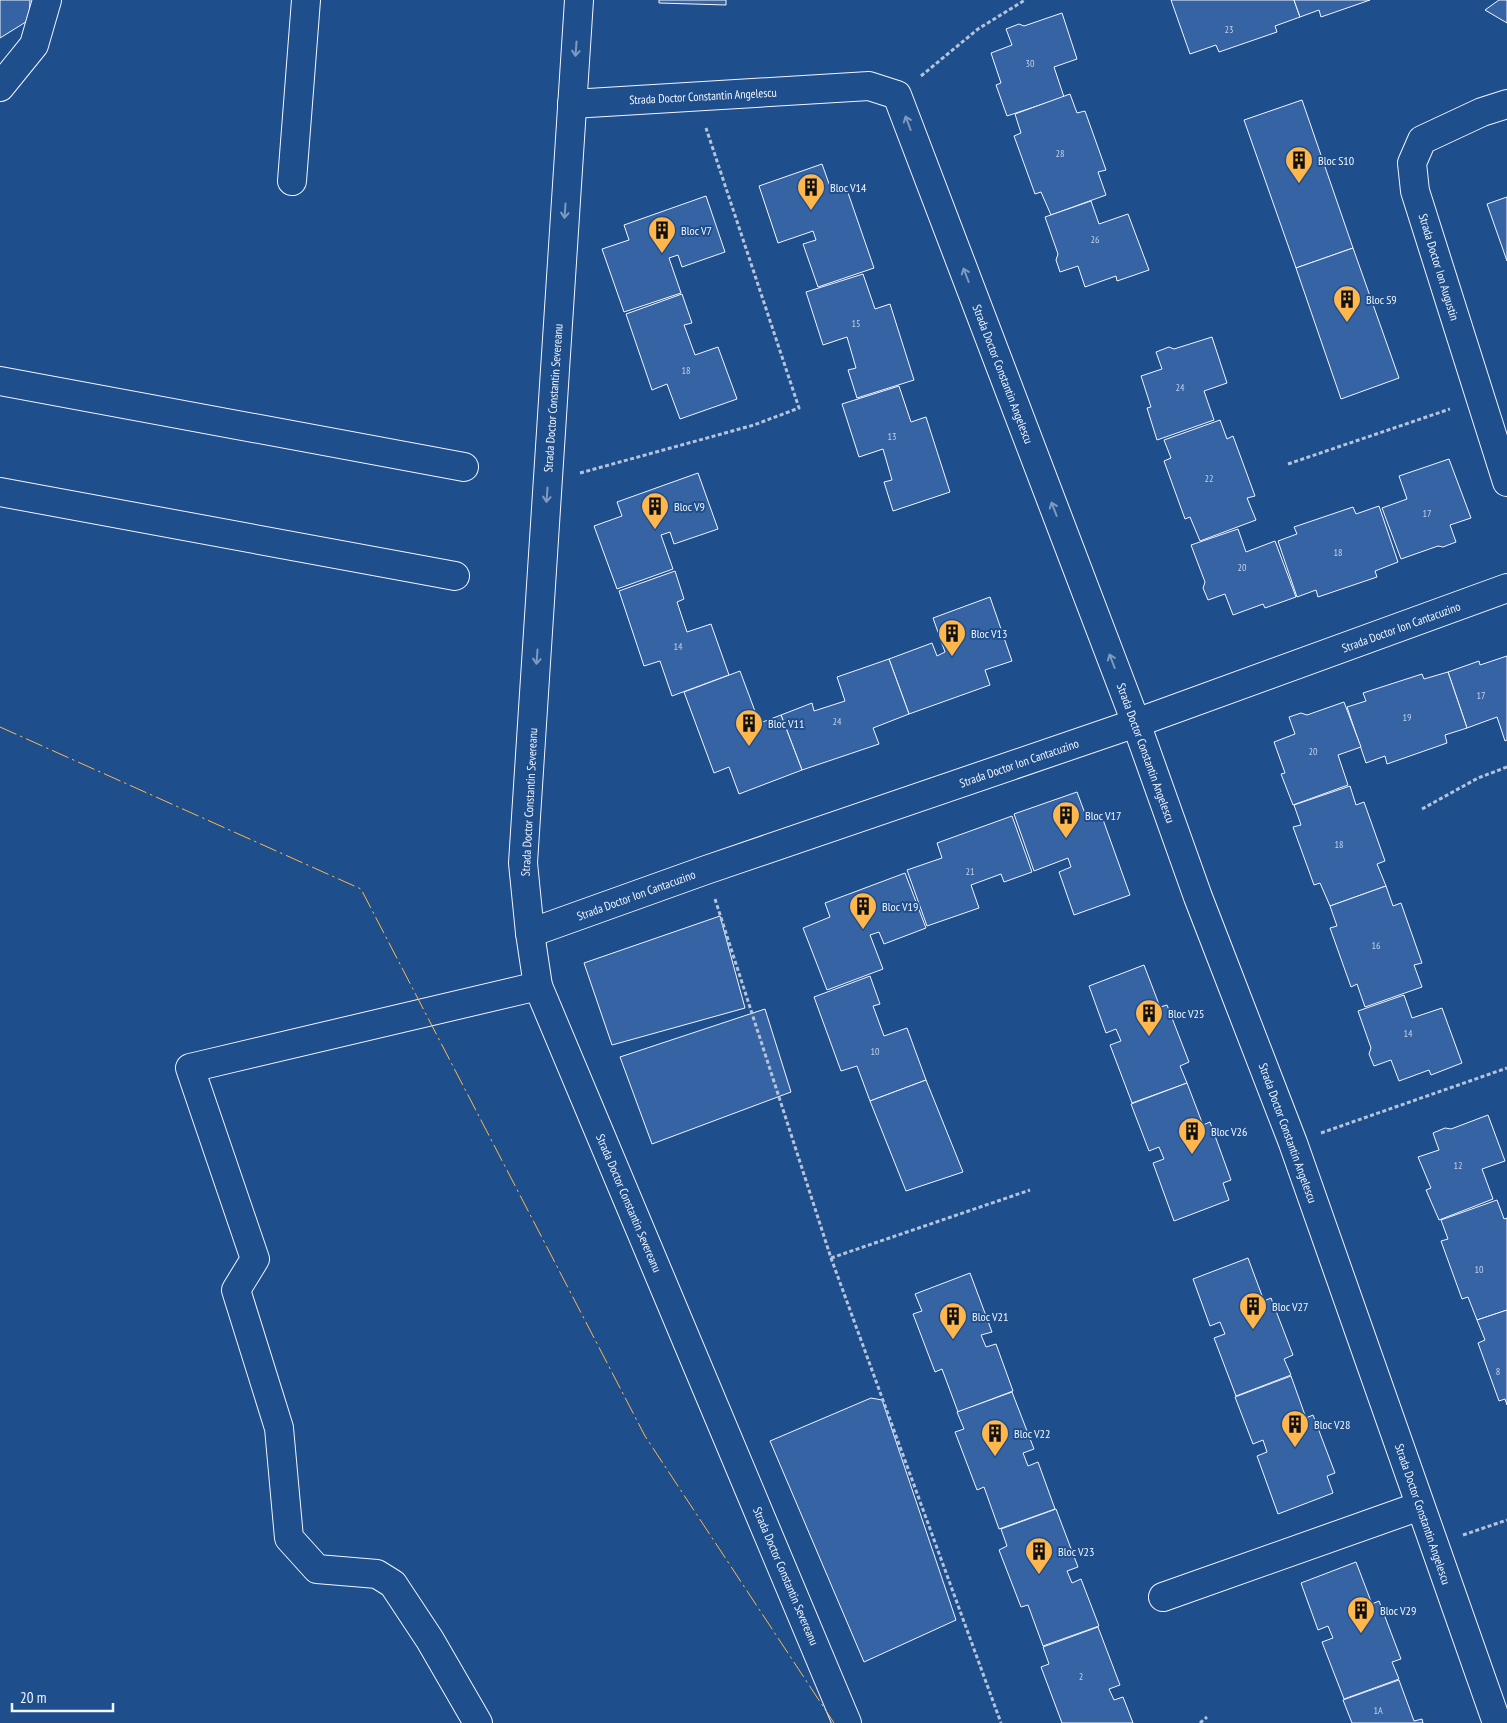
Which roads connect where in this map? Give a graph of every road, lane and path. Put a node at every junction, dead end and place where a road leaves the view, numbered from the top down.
1 (47, 0) edge
2 (306, 0) edge
3 (579, 0) edge
4 (1025, 0) edge
5 (0, 87) edge
6 (897, 95) junction
7 (695, 97) junction
8 (572, 104) junction
9 (1507, 104) edge
10 (292, 181) dead end
11 (0, 381) edge
12 (1480, 399) junction
13 (1288, 464) dead end
14 (464, 467) dead end
15 (548, 481) junction
16 (1507, 482) edge
17 (0, 492) edge
18 (455, 576) dead end
19 (1507, 588) edge
20 (1136, 722) junction
21 (1507, 767) edge
22 (1422, 809) dead end
23 (706, 870) junction
24 (530, 933) junction
25 (538, 986) junction
26 (1507, 1068) edge
27 (1293, 1143) junction
28 (1030, 1190) dead end
29 (830, 1258) junction
30 (1420, 1506) junction
31 (1507, 1520) edge
32 (1434, 1544) junction
33 (1163, 1597) dead end
34 (1207, 1717) dead end
35 (478, 1723) edge
36 (848, 1723) edge
37 (1001, 1723) edge
38 (1200, 1723) edge
39 (1497, 1723) edge

1 - 5 street
2 - 10 street
3 -> 8 street, Strada Doctor Constantin Severeanu
4 - 6 path
6 - 7 street, Strada Doctor Constantin Angelescu
20 -> 6 street, Strada Doctor Constantin Angelescu
7 - 8 street, Strada Doctor Constantin Angelescu
7 - 15 path
8 -> 15 street, Strada Doctor Constantin Severeanu
9 - 12 street, Strada Doctor Ion Augustin
11 - 14 street
12 - 13 path
12 - 16 street, Strada Doctor Ion Augustin
15 -> 24 street, Strada Doctor Constantin Severeanu
17 - 18 street
19 - 20 street, Strada Doctor Ion Cantacuzino
20 - 23 street, Strada Doctor Ion Cantacuzino
20 - 27 street, Strada Doctor Constantin Angelescu
21 - 22 path
23 - 24 street, Strada Doctor Ion Cantacuzino
23 - 29 path
24 - 25 street, Strada Doctor Constantin Severeanu
25 - 35 street
25 - 36 street, Strada Doctor Constantin Severeanu
26 - 27 path
27 - 30 street, Strada Doctor Constantin Angelescu
28 - 29 path
29 - 37 path
30 - 32 street, Strada Doctor Constantin Angelescu
30 - 33 street
31 - 32 path
32 - 39 street, Strada Doctor Constantin Angelescu
34 - 38 path

